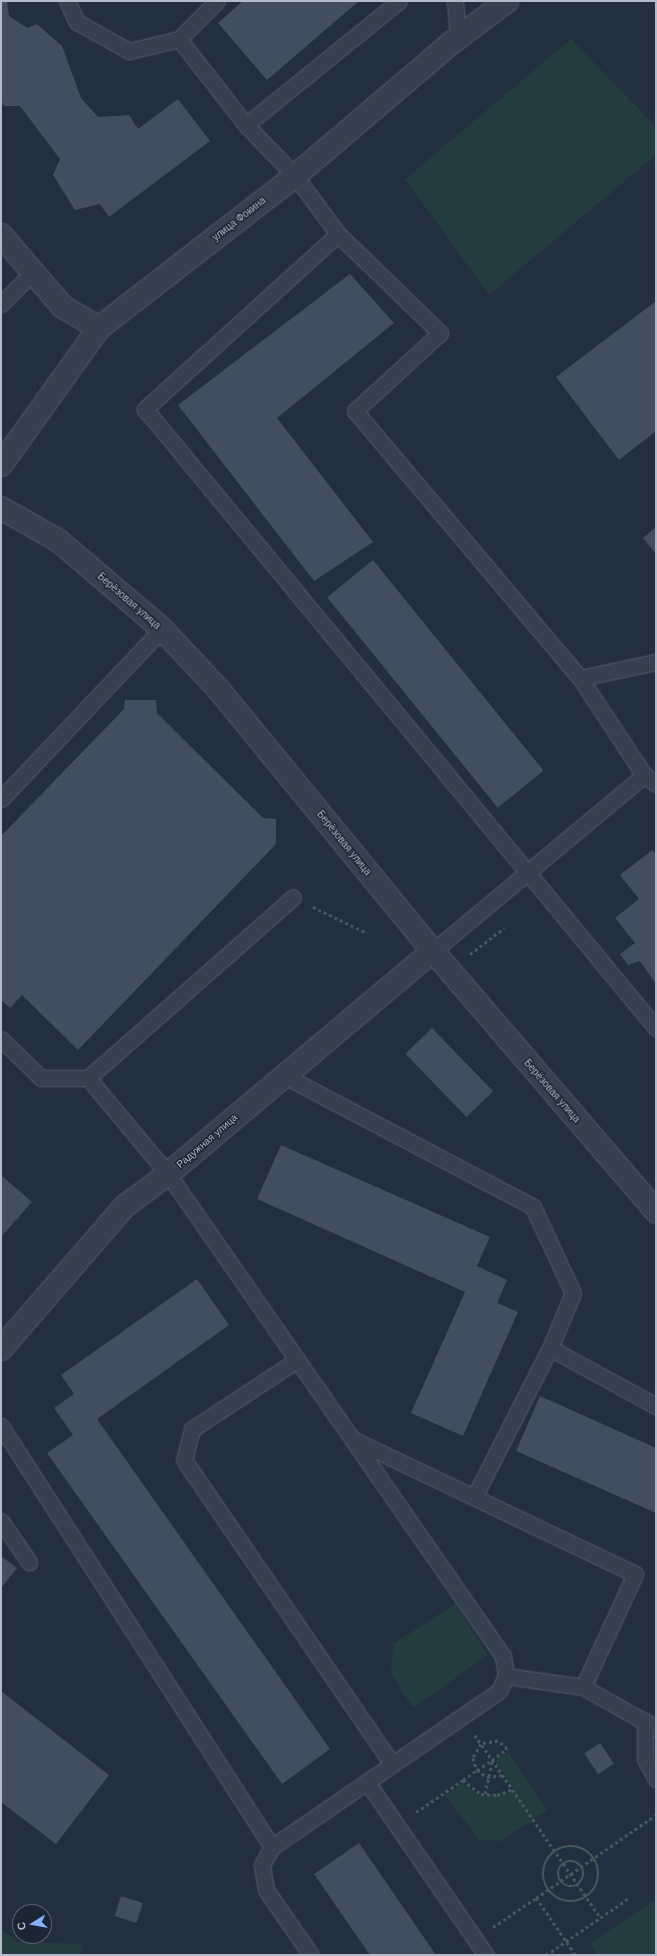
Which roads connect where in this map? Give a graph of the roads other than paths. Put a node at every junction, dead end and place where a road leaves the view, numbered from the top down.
1 (67, 1) edge
2 (217, 1) edge
3 (399, 1) edge
4 (455, 1) edge
5 (507, 1) edge
6 (179, 39) junction
7 (458, 39) junction
8 (246, 125) junction
9 (295, 176) junction
10 (1, 234) edge
11 (338, 234) junction
12 (33, 272) junction
13 (1, 304) edge
14 (99, 328) junction
15 (1, 465) edge
16 (1, 508) edge
17 (162, 630) junction
18 (656, 662) edge
19 (580, 678) junction
20 (644, 775) junction
21 (656, 784) edge
22 (1, 799) edge
23 (528, 872) junction
24 (293, 898) road end
25 (433, 952) junction
26 (656, 1028) edge
27 (1, 1039) edge
28 (283, 1074) junction
29 (88, 1078) junction
30 (168, 1174) junction
31 (656, 1211) edge
32 (1, 1348) edge
33 (550, 1348) junction
34 (297, 1360) junction
35 (656, 1406) edge
36 (1, 1426) edge
37 (353, 1440) junction
38 (474, 1497) junction
39 (1, 1520) edge
40 (29, 1562) dead end
41 (506, 1676) junction
42 (583, 1687) junction
43 (650, 1725) edge
44 (392, 1764) junction
45 (656, 1779) edge
46 (367, 1782) junction
47 (272, 1847) junction
48 (311, 1955) edge
49 (486, 1955) edge

1 - 6 lane
2 - 6 lane
3 - 8 lane
4 - 7 lane
5 - 7 street, улица Фокина
6 - 8 lane
7 - 9 street, улица Фокина
8 - 9 lane
9 - 11 lane
9 - 14 street, улица Фокина
10 - 12 street
11 - 19 lane
11 - 23 lane
12 - 13 lane
12 - 14 street
14 - 15 street, улица Фокина
16 - 17 street, Берёзовая улица
17 - 22 lane
17 - 25 street, Берёзовая улица
18 - 19 lane
19 - 20 lane
20 - 21 lane
20 - 23 lane
23 - 25 lane
23 - 26 lane
24 - 29 lane
25 - 28 street, Радужная улица
25 - 31 street, Берёзовая улица
27 - 29 lane
28 - 30 street, Радужная улица
28 - 33 lane
29 - 30 lane
30 - 32 street, Радужная улица
30 - 34 lane
33 - 35 lane
33 - 38 lane
34 - 37 lane
34 - 44 lane
36 - 47 lane
37 - 38 lane
37 - 41 lane
38 - 42 lane
39 - 40 lane
41 - 42 lane
41 - 44 lane
42 - 43 lane
43 - 45 lane
44 - 46 lane
46 - 47 lane
46 - 49 lane
47 - 48 lane

